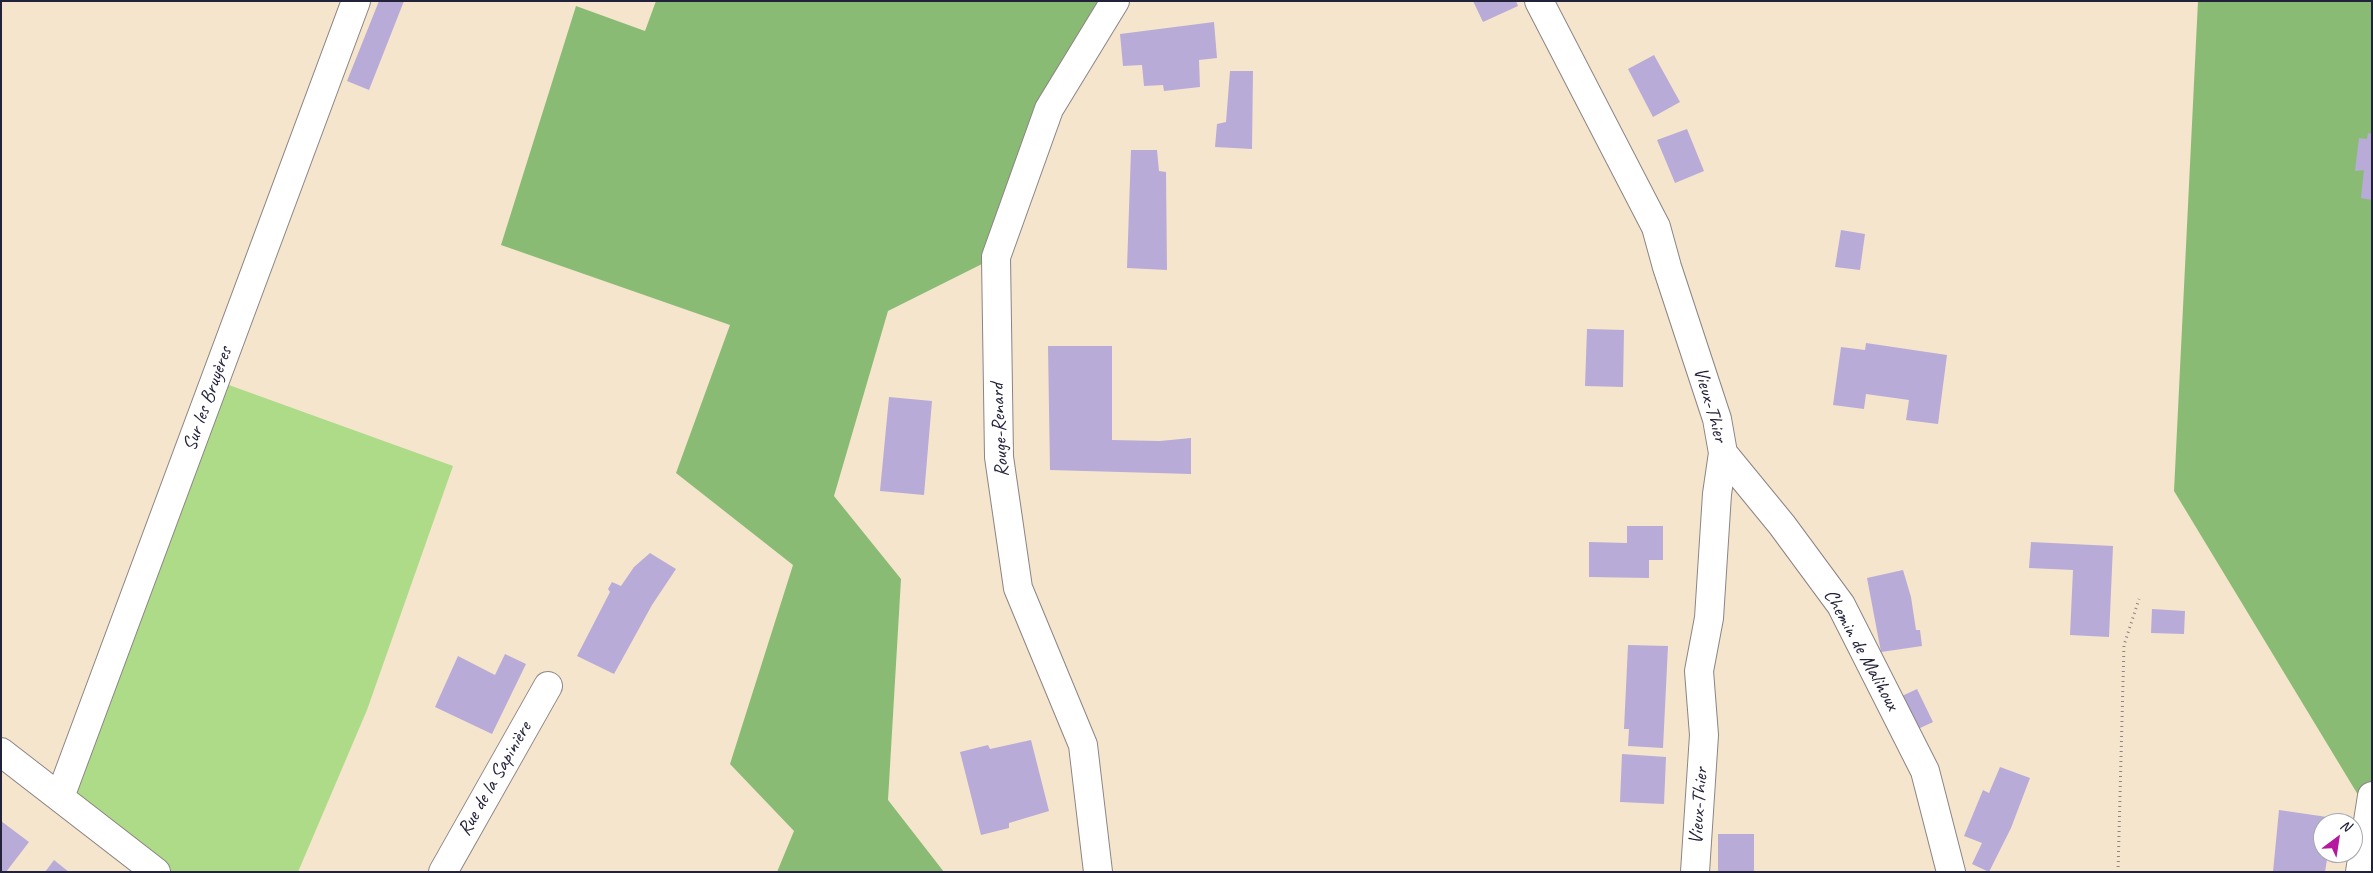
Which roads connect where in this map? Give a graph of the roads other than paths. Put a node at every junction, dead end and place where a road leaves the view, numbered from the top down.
1 (356, 1) edge
2 (1115, 1) edge
3 (1539, 1) edge
4 (1724, 453) junction
5 (548, 686) dead end
6 (1, 752) edge
7 (2372, 796) edge
8 (60, 797) junction
9 (156, 872) edge
10 (443, 872) edge
11 (1098, 872) edge
12 (1695, 872) edge
13 (1951, 872) edge
14 (2360, 872) edge

1 - 8 street, Sur les Bruyères
2 - 11 street, Rouge-Renard
3 - 4 street, Vieux-Thier
4 - 12 street, Vieux-Thier
4 - 13 street, Chemin de Malihoux
5 - 10 street, Rue de la Sapinière
6 - 8 street
7 - 14 street
8 - 9 street

